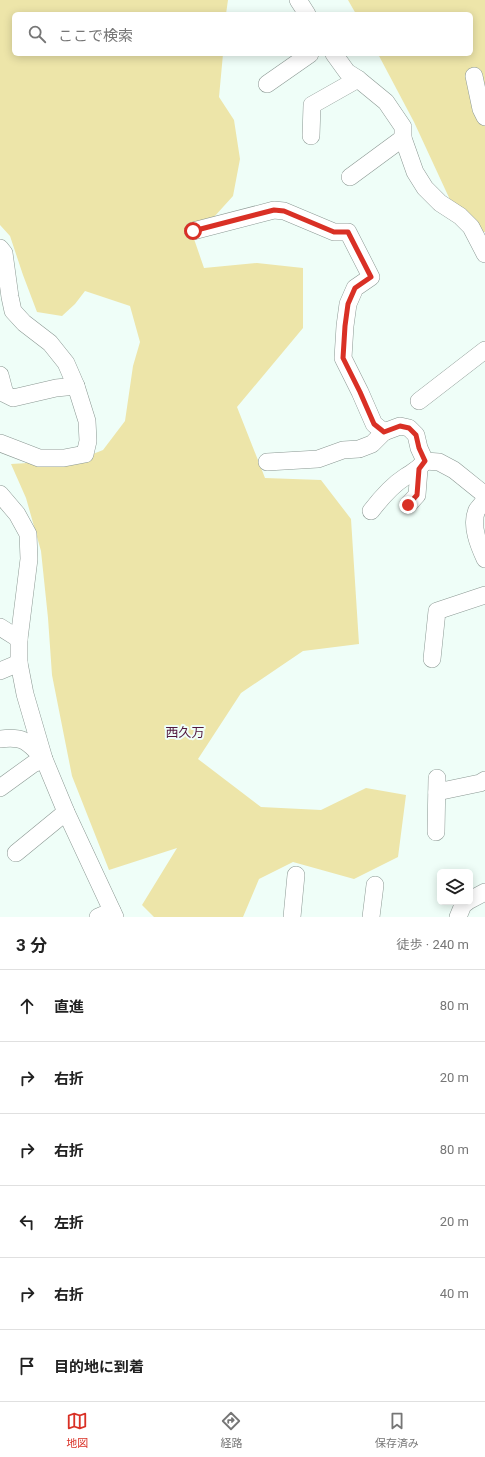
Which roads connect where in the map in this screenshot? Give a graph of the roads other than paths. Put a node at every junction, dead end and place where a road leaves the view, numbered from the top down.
1 (298, 0) edge
2 (306, 12) edge
3 (335, 56) edge
4 (301, 57) edge
5 (474, 76) dead end
6 (358, 79) junction
7 (267, 84) dead end
8 (485, 117) edge
9 (311, 136) dead end
10 (403, 138) junction
11 (350, 177) dead end
12 (193, 231) dead end
13 (0, 248) edge
14 (485, 254) edge
15 (5, 298) edge
16 (485, 350) edge
17 (0, 375) edge
18 (76, 386) junction
19 (419, 401) dead end
20 (384, 432) junction
21 (0, 442) edge
22 (267, 462) dead end
23 (422, 465) junction
24 (0, 494) edge
25 (485, 495) edge
26 (485, 500) edge
27 (408, 505) dead end
28 (371, 511) dead end
29 (485, 559) edge
30 (485, 595) edge
31 (0, 627) edge
32 (18, 639) junction
33 (432, 659) dead end
34 (19, 663) junction
35 (0, 671) edge
36 (0, 739) edge
37 (44, 759) junction
38 (485, 780) edge
39 (0, 788) edge
40 (66, 812) junction
41 (436, 832) dead end
42 (16, 853) dead end
43 (296, 875) dead end
44 (375, 885) dead end
45 (485, 892) edge
46 (473, 898) edge
47 (463, 905) edge
48 (108, 915) edge
49 (292, 917) edge
50 (371, 917) edge
51 (458, 917) edge

1 - 2 street
3 - 6 street
4 - 7 street
5 - 8 street
6 - 9 street
6 - 10 street
10 - 11 street
10 - 14 street
12 - 20 street
13 - 15 street
15 - 18 street
16 - 19 street
17 - 18 street
18 - 21 street
20 - 22 street
20 - 23 street
23 - 25 street
23 - 27 street
23 - 28 street
24 - 32 street
26 - 29 street
30 - 33 street
31 - 32 street
32 - 34 street
34 - 35 street
34 - 37 street
36 - 37 street
37 - 39 street
37 - 40 street
38 - 41 street
40 - 42 street
40 - 48 street
43 - 49 street
44 - 50 street
45 - 46 street
47 - 51 street

